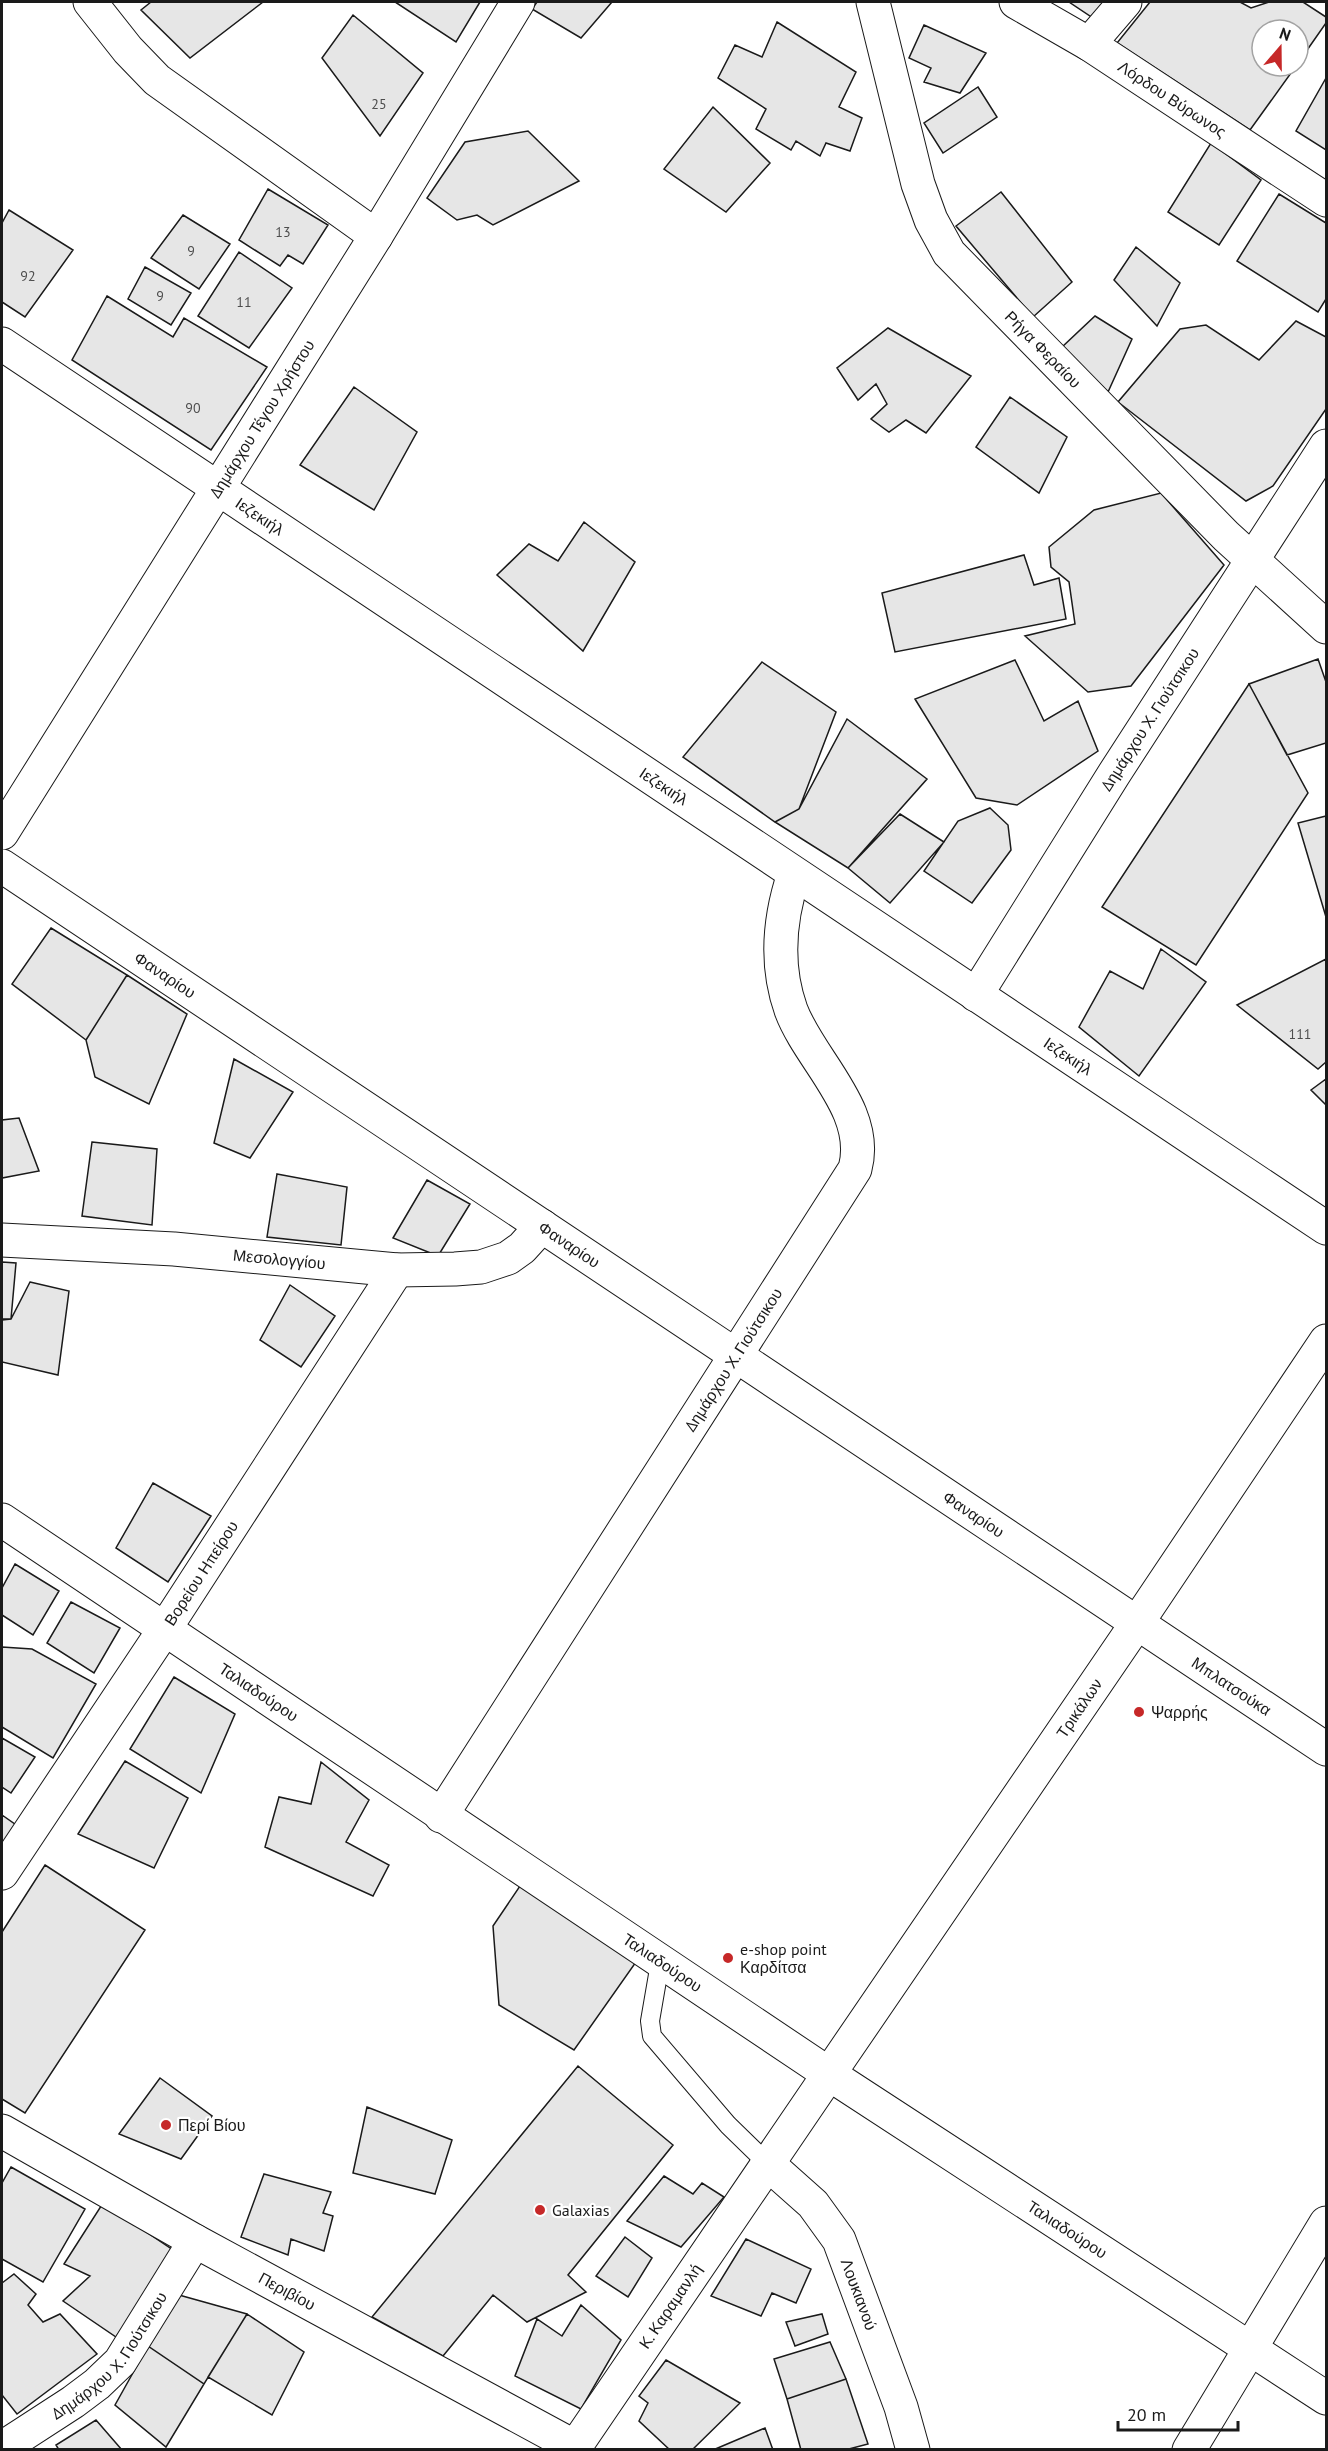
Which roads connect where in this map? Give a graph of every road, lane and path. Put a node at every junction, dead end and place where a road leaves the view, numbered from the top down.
1 (90, 2) edge
2 (518, 2) edge
3 (873, 2) edge
4 (1016, 2) edge
5 (1125, 2) edge
6 (1089, 44) junction
7 (1326, 200) edge
8 (376, 236) junction
9 (2, 344) edge
10 (1326, 446) edge
11 (219, 488) junction
12 (1252, 560) junction
13 (1326, 627) edge
14 (2, 833) edge
15 (2, 866) edge
16 (794, 874) junction
17 (976, 995) junction
18 (542, 1226) junction
19 (1326, 1228) edge
20 (2, 1240) edge
21 (397, 1270) junction
22 (1326, 1341) edge
23 (737, 1357) junction
24 (2, 1520) edge
25 (1137, 1623) junction
26 (164, 1630) junction
27 (1326, 1749) edge
28 (441, 1816) junction
29 (2, 1873) edge
30 (660, 1963) junction
31 (829, 2074) junction
32 (2, 2131) edge
33 (767, 2163) junction
34 (1326, 2223) edge
35 (195, 2241) junction
36 (1249, 2347) junction
37 (1326, 2398) edge
38 (2, 2448) edge
39 (574, 2448) edge
40 (913, 2450) edge
41 (1189, 2450) edge

1 - 8 street
2 - 8 street, Δημάρχου Τέγου Χρήστου
3 - 12 street, Ρήγα Φεραίου
4 - 6 street, Λόρδου Βύρωνος
5 - 6 street
6 - 7 street, Λόρδου Βύρωνος
8 - 11 street, Δημάρχου Τέγου Χρήστου
9 - 11 street, Ιεζεκιήλ
10 - 12 street, Δημάρχου Χ. Γιούτσικου
11 - 14 street, Δημάρχου Τέγου Χρήστου
11 - 16 street, Ιεζεκιήλ
12 - 13 street, Ρήγα Φεραίου
12 - 17 street, Δημάρχου Χ. Γιούτσικου
15 - 18 street, Φαναρίου
16 - 17 street, Ιεζεκιήλ
16 - 23 street, Δημάρχου Χ. Γιούτσικου
17 - 19 street, Ιεζεκιήλ
18 - 21 street, Μεσολογγίου
18 - 23 street, Φαναρίου
20 - 21 street, Μεσολογγίου
21 - 26 street, Βορείου Ηπείρου
22 - 25 street, Τρικάλων
23 - 25 street, Φαναρίου
23 - 28 street, Δημάρχου Χ. Γιούτσικου
24 - 26 street, Ταλιαδούρου
25 - 27 street, Μπλατσούκα
25 - 31 street, Τρικάλων
26 - 28 street, Ταλιαδούρου
26 - 29 street, Βορείου Ηπείρου
28 - 30 street, Ταλιαδούρου
30 - 31 street, Ταλιαδούρου
30 - 33 lane
31 - 33 street, Τρικάλων
31 - 36 street, Ταλιαδούρου
32 - 35 street, Περιβίου
33 - 39 street, Κ. Καραμανλή
33 - 40 street, Λουκιανού
34 - 36 street
35 - 38 street, Δημάρχου Χ. Γιούτσικου
35 - 39 street, Περιβίου
36 - 37 street, Ταλιαδούρου
36 - 41 street

